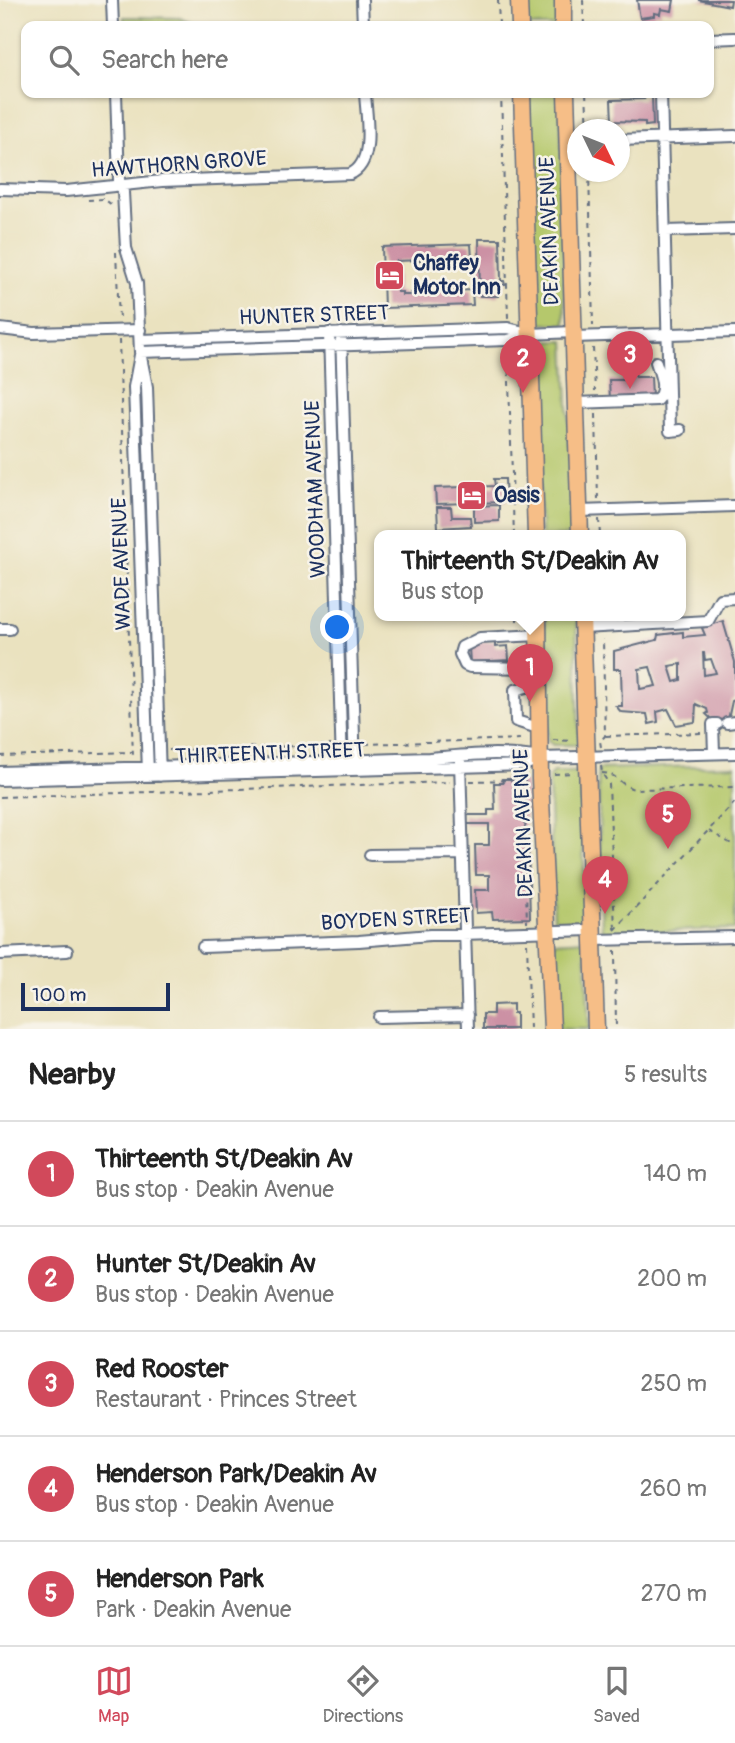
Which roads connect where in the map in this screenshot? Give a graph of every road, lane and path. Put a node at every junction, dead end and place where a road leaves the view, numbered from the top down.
1 (113, 0) edge
2 (362, 0) edge
3 (498, 0) edge
4 (519, 0) edge
5 (563, 0) edge
6 (583, 0) edge
7 (113, 21) edge
8 (363, 21) edge
9 (499, 21) edge
10 (520, 21) edge
11 (564, 21) edge
12 (584, 21) edge
13 (735, 38) edge
14 (714, 39) edge
15 (116, 98) edge
16 (365, 98) edge
17 (501, 98) edge
18 (522, 98) edge
19 (567, 98) edge
20 (586, 98) edge
21 (661, 98) edge
22 (570, 119) edge
23 (587, 119) edge
24 (735, 136) edge
25 (663, 138) junction
26 (630, 140) edge
27 (573, 182) edge
28 (589, 182) edge
29 (121, 186) junction
30 (0, 189) edge
31 (86, 200) dead end
32 (114, 208) dead end
33 (735, 229) edge
34 (666, 230) junction
35 (116, 247) dead end
36 (0, 329) edge
37 (119, 330) junction
38 (735, 332) edge
39 (329, 333) junction
40 (341, 333) junction
41 (508, 334) junction
42 (530, 334) junction
43 (667, 334) junction
44 (573, 335) junction
45 (593, 337) junction
46 (140, 341) junction
47 (330, 346) junction
48 (342, 346) junction
49 (656, 362) dead end
50 (595, 402) junction
51 (576, 403) junction
52 (680, 430) dead end
53 (598, 501) dead end
54 (735, 506) edge
55 (579, 511) junction
56 (514, 530) edge
57 (536, 530) edge
58 (580, 530) edge
59 (735, 598) edge
60 (538, 621) edge
61 (583, 622) edge
62 (603, 628) junction
63 (539, 635) junction
64 (540, 676) junction
65 (723, 725) edge
66 (541, 735) junction
67 (605, 736) junction
68 (522, 740) dead end
69 (342, 745) junction
70 (355, 745) junction
71 (160, 750) junction
72 (147, 751) junction
73 (132, 752) junction
74 (592, 752) junction
75 (735, 752) edge
76 (714, 753) junction
77 (0, 756) edge
78 (540, 758) junction
79 (460, 762) junction
80 (356, 765) junction
81 (342, 766) junction
82 (133, 768) junction
83 (160, 771) junction
84 (0, 772) edge
85 (148, 772) junction
86 (594, 774) junction
87 (540, 775) junction
88 (0, 780) edge
89 (461, 781) junction
90 (735, 787) edge
91 (0, 797) edge
92 (735, 802) edge
93 (709, 831) junction
94 (735, 846) edge
95 (461, 854) junction
96 (370, 855) dead end
97 (527, 928) junction
98 (548, 932) junction
99 (464, 934) junction
100 (592, 935) junction
101 (615, 935) junction
102 (735, 937) edge
103 (203, 947) dead end
104 (67, 951) dead end
105 (0, 954) edge
106 (468, 1015) junction
107 (379, 1017) dead end
108 (468, 1029) edge
109 (530, 1029) edge
110 (552, 1029) edge
111 (596, 1029) edge
112 (616, 1029) edge

1 - 7 street
2 - 8 street
3 - 9 path
4 - 10 highway
5 - 11 highway
6 - 12 path
13 - 14 street
15 - 29 street, WADE AVENUE
16 - 29 street, HAWTHORN GROVE
17 - 41 path
18 - 42 highway, DEAKIN AVENUE
19 - 22 highway, DEAKIN AVENUE
20 - 23 path
21 - 25 street
24 - 25 street
25 - 26 street
25 - 34 street
27 - 44 highway, DEAKIN AVENUE
28 - 45 path
29 - 30 street, HAWTHORN GROVE
29 - 46 street, WADE AVENUE
31 - 32 path
33 - 34 street
34 - 43 street
35 - 37 path
36 - 37 street, HUNTER STREET
37 - 46 street, HUNTER STREET
37 - 73 path
38 - 43 street, HUNTER STREET
39 - 40 street, HUNTER STREET
39 - 46 street, HUNTER STREET
39 - 47 street, WOODHAM AVENUE
40 - 41 street, HUNTER STREET
40 - 48 street, WOODHAM AVENUE
41 - 42 street, HUNTER STREET
41 - 48 street, HUNTER STREET
41 - 56 path
42 - 44 street, HUNTER STREET
42 - 57 highway, DEAKIN AVENUE
43 - 45 street, HUNTER STREET
43 - 52 street
44 - 45 street, HUNTER STREET
44 - 51 highway, DEAKIN AVENUE
45 - 50 path
46 - 47 street, HUNTER STREET
46 - 71 street, WADE AVENUE
46 - 72 street, WADE AVENUE
47 - 48 street, HUNTER STREET
47 - 69 street, WOODHAM AVENUE
48 - 70 street, WOODHAM AVENUE
49 - 50 street
50 - 51 street
50 - 53 path
51 - 55 highway, DEAKIN AVENUE
54 - 55 street
55 - 58 highway, DEAKIN AVENUE
59 - 62 street
60 - 63 highway, DEAKIN AVENUE
61 - 62 street
61 - 74 highway
62 - 67 path
63 - 64 highway, DEAKIN AVENUE
63 - 64 street
64 - 66 highway, DEAKIN AVENUE
64 - 66 street
65 - 67 path
65 - 76 street
66 - 74 path
66 - 78 highway, DEAKIN AVENUE
67 - 74 path
68 - 70 path
69 - 71 path
69 - 81 street, WOODHAM AVENUE
70 - 80 street, WOODHAM AVENUE
71 - 83 street, WADE AVENUE
72 - 73 path
72 - 85 street, WADE AVENUE
73 - 77 path
73 - 82 path
74 - 76 street, THIRTEENTH STREET
74 - 78 street, THIRTEENTH STREET
74 - 86 highway
74 - 86 path
75 - 76 street, THIRTEENTH STREET
78 - 79 street, THIRTEENTH STREET
78 - 87 highway, DEAKIN AVENUE
79 - 80 street, THIRTEENTH STREET
79 - 89 street
80 - 81 street, THIRTEENTH STREET
81 - 83 street, THIRTEENTH STREET
82 - 84 street, THIRTEENTH STREET
82 - 85 street, THIRTEENTH STREET
83 - 85 street, THIRTEENTH STREET
85 - 88 street, THIRTEENTH STREET
86 - 87 path
86 - 90 path
86 - 100 highway
86 - 101 path
87 - 98 highway, DEAKIN AVENUE
89 - 91 path
89 - 95 street
89 - 97 path
92 - 93 path
93 - 94 path
93 - 101 path
95 - 96 street
95 - 99 street
97 - 98 street, BOYDEN STREET
97 - 99 street, BOYDEN STREET
97 - 109 path
98 - 100 street, BOYDEN STREET
98 - 110 highway, DEAKIN AVENUE
99 - 103 street, BOYDEN STREET
99 - 106 street
100 - 101 street, BOYDEN STREET
100 - 111 highway
101 - 102 street, BOYDEN STREET
101 - 112 path
104 - 105 street
106 - 107 street
106 - 108 street

